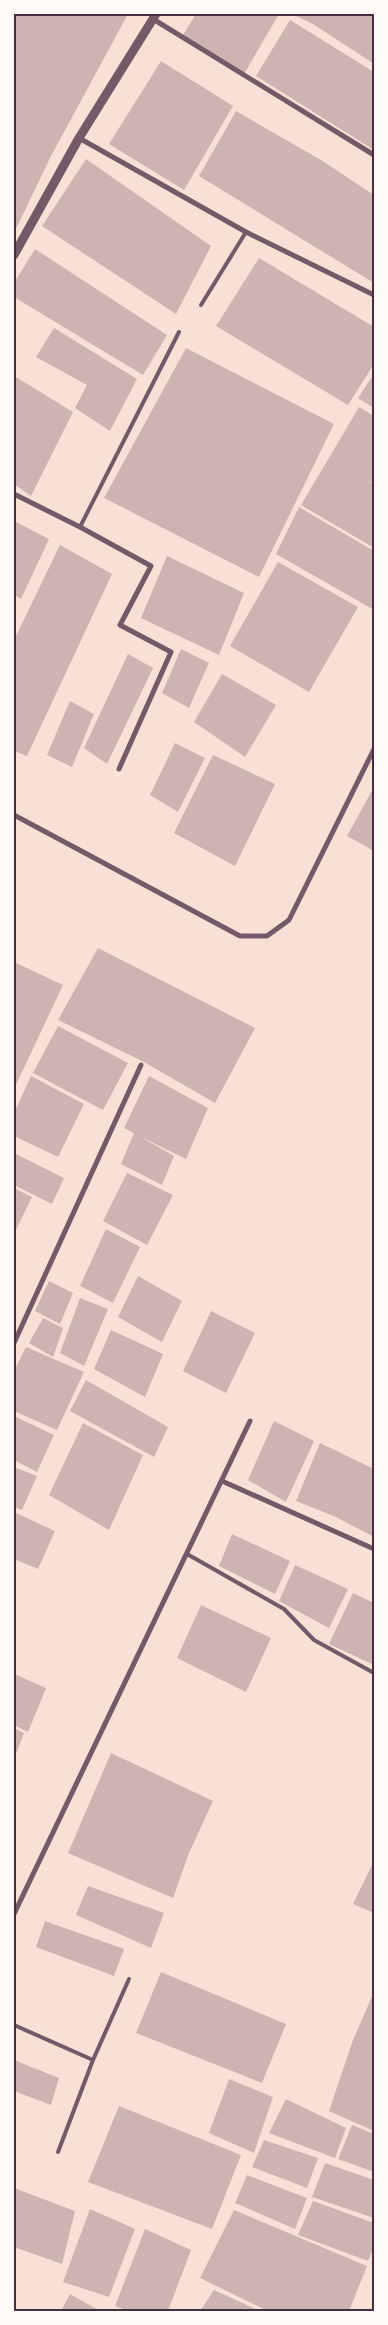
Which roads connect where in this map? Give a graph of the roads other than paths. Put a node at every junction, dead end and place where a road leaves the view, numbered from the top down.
1 (155, 17) edge
2 (79, 138) junction
3 (374, 155) edge
4 (246, 232) junction
5 (14, 255) edge
6 (374, 295) edge
7 (201, 305) dead end
8 (178, 332) dead end
9 (14, 494) edge
10 (80, 527) junction
11 (374, 749) edge
12 (119, 769) dead end
13 (14, 815) edge
14 (141, 1065) dead end
15 (14, 1343) edge
16 (250, 1422) dead end
17 (222, 1481) junction
18 (374, 1549) edge
19 (187, 1554) junction
20 (374, 1673) edge
21 (14, 1914) edge
22 (129, 1979) dead end
23 (14, 2025) edge
24 (93, 2060) junction
25 (58, 2152) dead end

1 - 2 street
1 - 3 street
2 - 4 street
2 - 5 street
4 - 6 street
4 - 7 lane
8 - 10 lane
9 - 10 street
10 - 12 street
11 - 13 street
14 - 15 street
16 - 17 street
17 - 18 street
17 - 19 street
19 - 20 lane
19 - 21 street
22 - 24 lane
23 - 24 lane
24 - 25 lane

